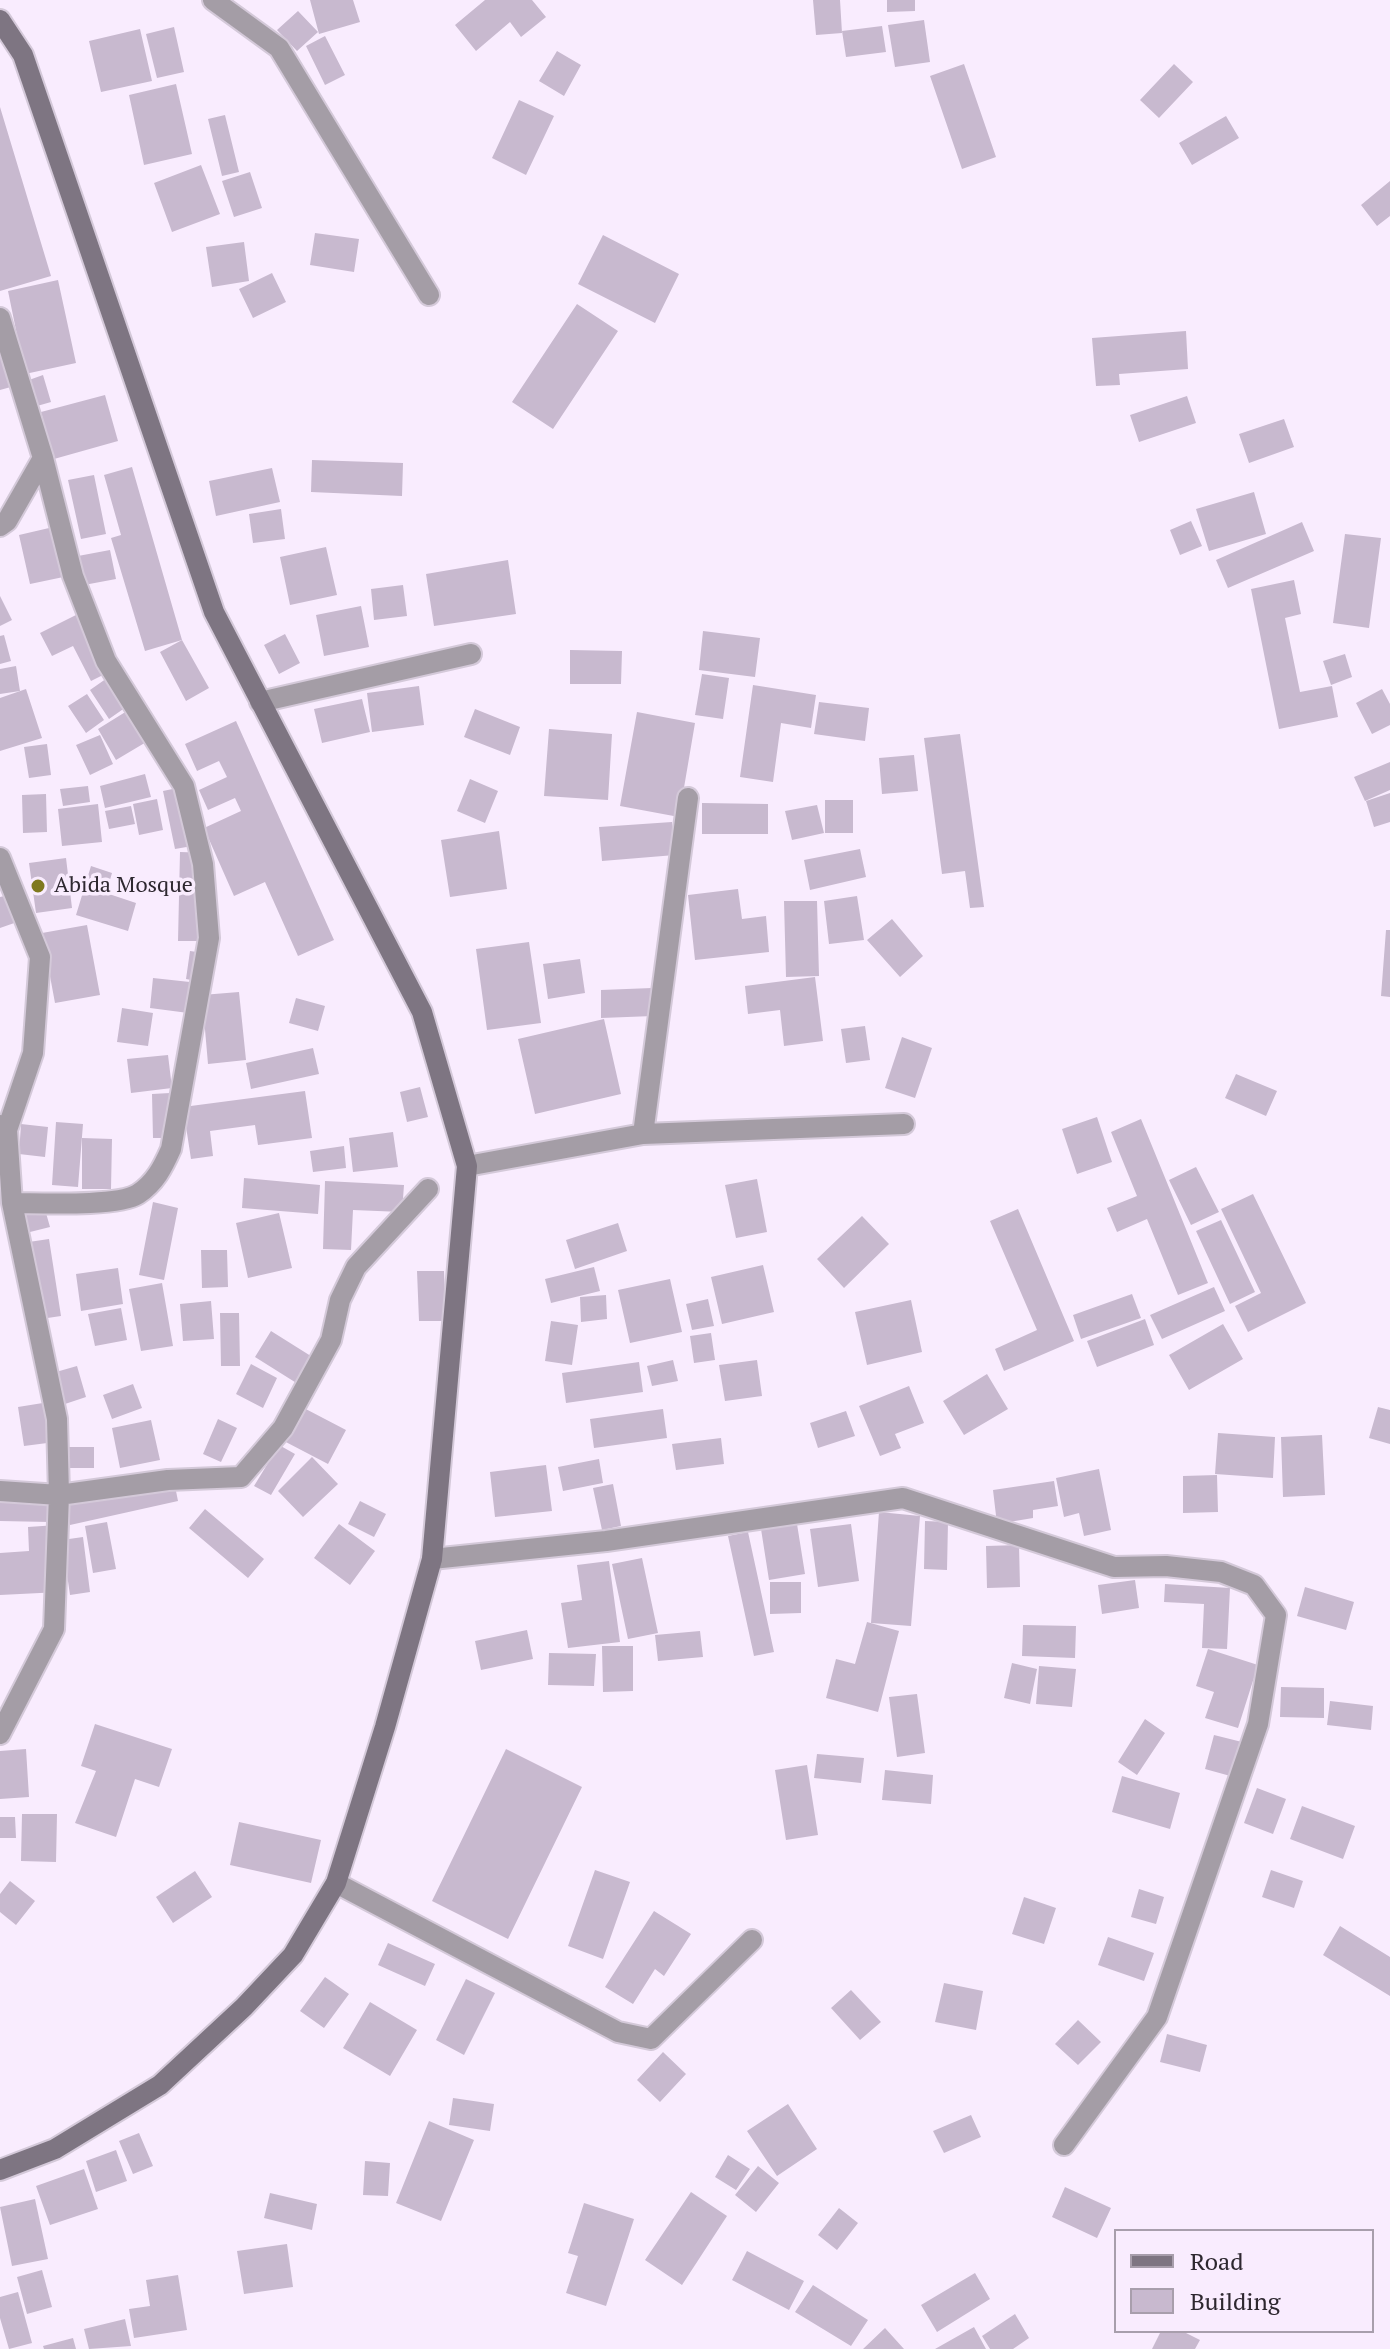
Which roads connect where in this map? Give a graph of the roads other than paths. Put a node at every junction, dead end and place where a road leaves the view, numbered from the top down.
1 (213, 0) edge
2 (0, 20) edge
3 (429, 295) dead end
4 (0, 318) edge
5 (43, 458) junction
6 (0, 526) edge
7 (471, 654) dead end
8 (260, 702) junction
9 (688, 798) dead end
10 (0, 858) edge
11 (904, 1124) dead end
12 (4, 1128) edge
13 (643, 1134) junction
14 (467, 1166) junction
15 (428, 1189) dead end
16 (12, 1203) junction
17 (0, 1491) edge
18 (59, 1495) junction
19 (432, 1559) junction
20 (0, 1734) edge
21 (336, 1883) junction
22 (752, 1940) dead end
23 (1064, 2145) dead end
24 (0, 2170) edge

1 - 3 street
2 - 8 street
4 - 5 street
5 - 6 street
5 - 16 street
7 - 8 street
8 - 14 street
9 - 13 street
10 - 12 street
11 - 13 street
12 - 16 street
13 - 14 street
14 - 19 street
15 - 18 street
16 - 18 street
17 - 18 street
18 - 20 street
19 - 21 street
19 - 23 street
21 - 22 street
21 - 24 street

